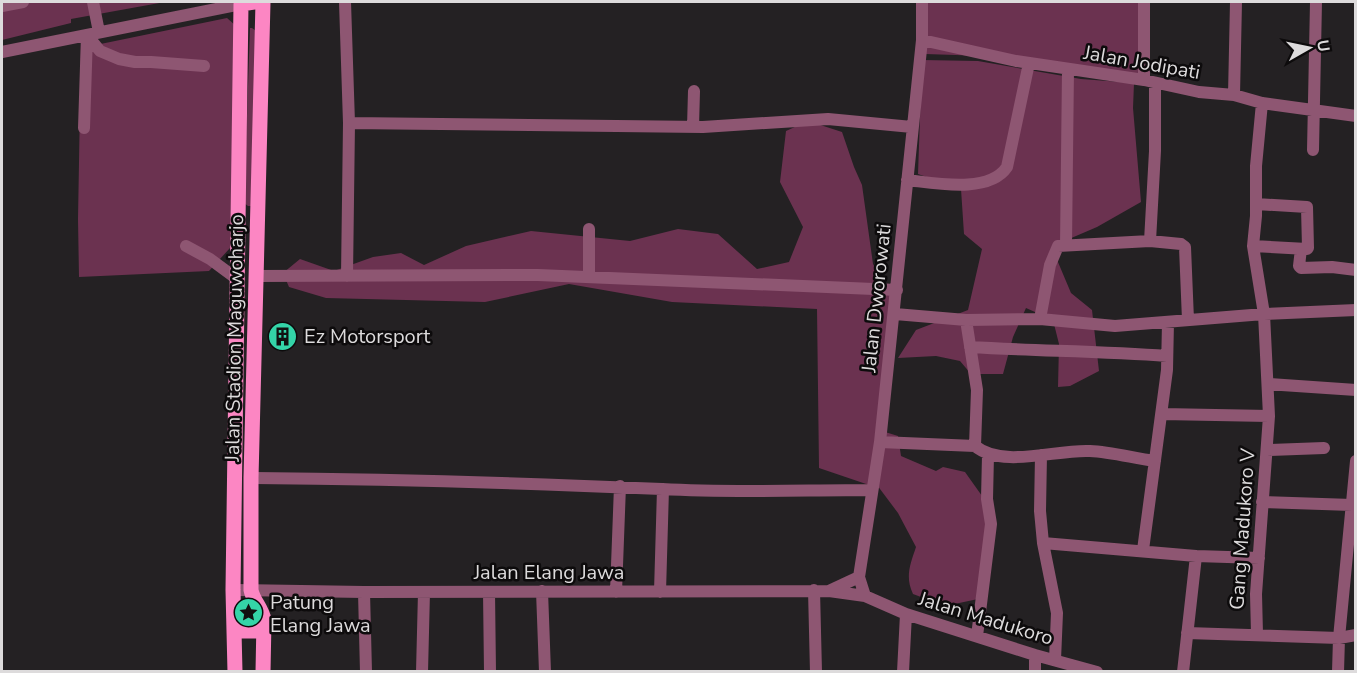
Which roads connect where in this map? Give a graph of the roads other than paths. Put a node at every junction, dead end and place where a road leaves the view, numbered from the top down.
1 (23, 2) edge
2 (93, 2) edge
3 (263, 2) edge
4 (345, 2) edge
5 (921, 2) edge
6 (1144, 2) edge
7 (1236, 2) edge
8 (1316, 2) edge
9 (248, 3) edge
10 (2, 6) edge
11 (93, 33) junction
12 (922, 40) junction
13 (2, 52) edge
14 (1029, 63) junction
15 (204, 66) dead end
16 (1068, 69) junction
17 (1150, 81) junction
18 (694, 91) dead end
19 (1234, 95) junction
20 (1262, 104) junction
21 (1313, 111) junction
22 (1356, 116) edge
23 (349, 123) junction
24 (693, 126) junction
25 (912, 127) junction
26 (84, 128) dead end
27 (1313, 150) dead end
28 (908, 180) junction
29 (1256, 204) junction
30 (238, 220) junction
31 (258, 221) junction
32 (589, 230) dead end
33 (1150, 241) junction
34 (1066, 245) junction
35 (186, 246) dead end
36 (1253, 246) junction
37 (1301, 249) junction
38 (1356, 270) edge
39 (256, 276) junction
40 (347, 276) junction
41 (589, 277) junction
42 (237, 279) junction
43 (897, 290) junction
44 (1356, 310) edge
45 (895, 314) junction
46 (1264, 314) junction
47 (1040, 319) junction
48 (966, 320) junction
49 (1188, 320) junction
50 (1168, 322) junction
51 (970, 347) junction
52 (1167, 356) junction
53 (1268, 384) junction
54 (1356, 390) edge
55 (1162, 414) junction
56 (1269, 416) junction
57 (880, 442) junction
58 (975, 446) junction
59 (1324, 448) dead end
60 (1267, 450) junction
61 (988, 455) junction
62 (1041, 455) junction
63 (1155, 461) junction
64 (1356, 461) edge
65 (251, 478) junction
66 (620, 486) junction
67 (663, 489) junction
68 (872, 490) junction
69 (1262, 502) junction
70 (1352, 505) junction
71 (1043, 543) junction
72 (1143, 550) junction
73 (1197, 556) junction
74 (1258, 558) junction
75 (859, 577) junction
76 (233, 590) junction
77 (251, 590) junction
78 (814, 590) junction
79 (542, 591) junction
80 (660, 591) junction
81 (829, 591) junction
82 (364, 592) junction
83 (424, 592) junction
84 (489, 592) junction
85 (616, 592) junction
86 (865, 596) junction
87 (906, 614) junction
88 (235, 631) junction
89 (264, 631) junction
90 (1187, 633) junction
91 (1257, 634) junction
92 (1356, 635) edge
93 (977, 636) junction
94 (1339, 638) junction
95 (1035, 654) junction
96 (1054, 660) junction
97 (235, 672) edge
98 (263, 672) edge
99 (366, 672) edge
100 (423, 672) edge
101 (490, 672) edge
102 (545, 672) edge
103 (816, 672) edge
104 (903, 672) edge
105 (1035, 672) edge
106 (1097, 672) edge
107 (1183, 672) edge
108 (1338, 672) edge

1 - 10 street
2 - 11 street
3 - 31 main road, Jalan Stadion Maguwoharjo
4 - 23 street
5 - 12 street, Jalan Dworowati
6 - 17 street
7 - 19 street
8 - 21 street
9 - 11 street
9 - 30 main road, Jalan Stadion Maguwoharjo
11 - 13 street
11 - 15 street
11 - 26 street
12 - 14 street, Jalan Jodipati
12 - 25 street, Jalan Dworowati
14 - 16 street, Jalan Jodipati
14 - 28 street
16 - 17 street, Jalan Jodipati
16 - 34 street
17 - 19 street, Jalan Jodipati
17 - 33 street
18 - 24 street
19 - 20 street, Jalan Jodipati
20 - 21 street, Jalan Jodipati
20 - 29 street, Gang Madukoro V
21 - 22 street, Jalan Jodipati
21 - 27 street
23 - 24 street
23 - 40 street
24 - 25 street
25 - 28 street, Jalan Dworowati
28 - 43 street, Jalan Dworowati
29 - 36 street, Gang Madukoro V
29 - 37 street
30 - 31 main road
30 - 42 main road, Jalan Stadion Maguwoharjo
31 - 39 main road, Jalan Stadion Maguwoharjo
32 - 41 street
33 - 34 street
33 - 49 street
34 - 47 street
35 - 42 street
36 - 37 street
36 - 46 street, Gang Madukoro V
37 - 38 street
39 - 40 street
39 - 65 main road, Jalan Stadion Maguwoharjo
40 - 41 street
41 - 43 street
42 - 76 main road, Jalan Stadion Maguwoharjo
43 - 45 street, Jalan Dworowati
44 - 46 street
45 - 48 street
45 - 57 street, Jalan Dworowati
46 - 49 street
46 - 53 street, Gang Madukoro V
47 - 48 street
47 - 50 street
48 - 51 street
49 - 50 street
50 - 52 street
51 - 52 street
51 - 58 street
52 - 55 street
53 - 54 street
53 - 56 street, Gang Madukoro V
55 - 56 street
55 - 63 street
56 - 60 street, Gang Madukoro V
57 - 58 street
57 - 68 street, Jalan Dworowati
58 - 61 street
59 - 60 street
60 - 69 street, Gang Madukoro V
61 - 62 street
61 - 93 street
62 - 63 street
62 - 71 street
63 - 72 street
64 - 70 street
65 - 66 street
65 - 77 main road, Jalan Stadion Maguwoharjo
66 - 67 street
66 - 85 street
67 - 68 street
67 - 80 street
68 - 75 street, Jalan Dworowati
69 - 70 street
69 - 74 street, Gang Madukoro V
70 - 94 street
71 - 72 street
71 - 96 street
72 - 73 street
73 - 74 street
73 - 90 street
74 - 91 street, Gang Madukoro V
75 - 81 street
75 - 86 street, Jalan Dworowati
76 - 77 street, Jalan Elang Jawa
76 - 88 main road, Jalan Stadion Maguwoharjo
77 - 82 street, Jalan Elang Jawa
77 - 89 main road, Jalan Stadion Maguwoharjo
78 - 80 street, Jalan Elang Jawa
78 - 81 street, Jalan Elang Jawa
78 - 103 street
79 - 84 street, Jalan Elang Jawa
79 - 85 street, Jalan Elang Jawa
79 - 102 street
80 - 85 street, Jalan Elang Jawa
81 - 86 street, Jalan Elang Jawa
82 - 83 street, Jalan Elang Jawa
82 - 99 street
83 - 84 street, Jalan Elang Jawa
83 - 100 street
84 - 101 street
86 - 87 street, Jalan Madukoro
87 - 93 street, Jalan Madukoro
87 - 104 street
88 - 89 main road
88 - 97 main road, Jalan Stadion Maguwoharjo
89 - 98 main road, Jalan Stadion Maguwoharjo
90 - 91 street
90 - 107 street
91 - 94 street, Gang Madukoro V
92 - 94 street, Gang Madukoro V
93 - 95 street, Jalan Madukoro
94 - 108 street
95 - 96 street, Jalan Madukoro
95 - 105 street
96 - 106 street, Jalan Madukoro

